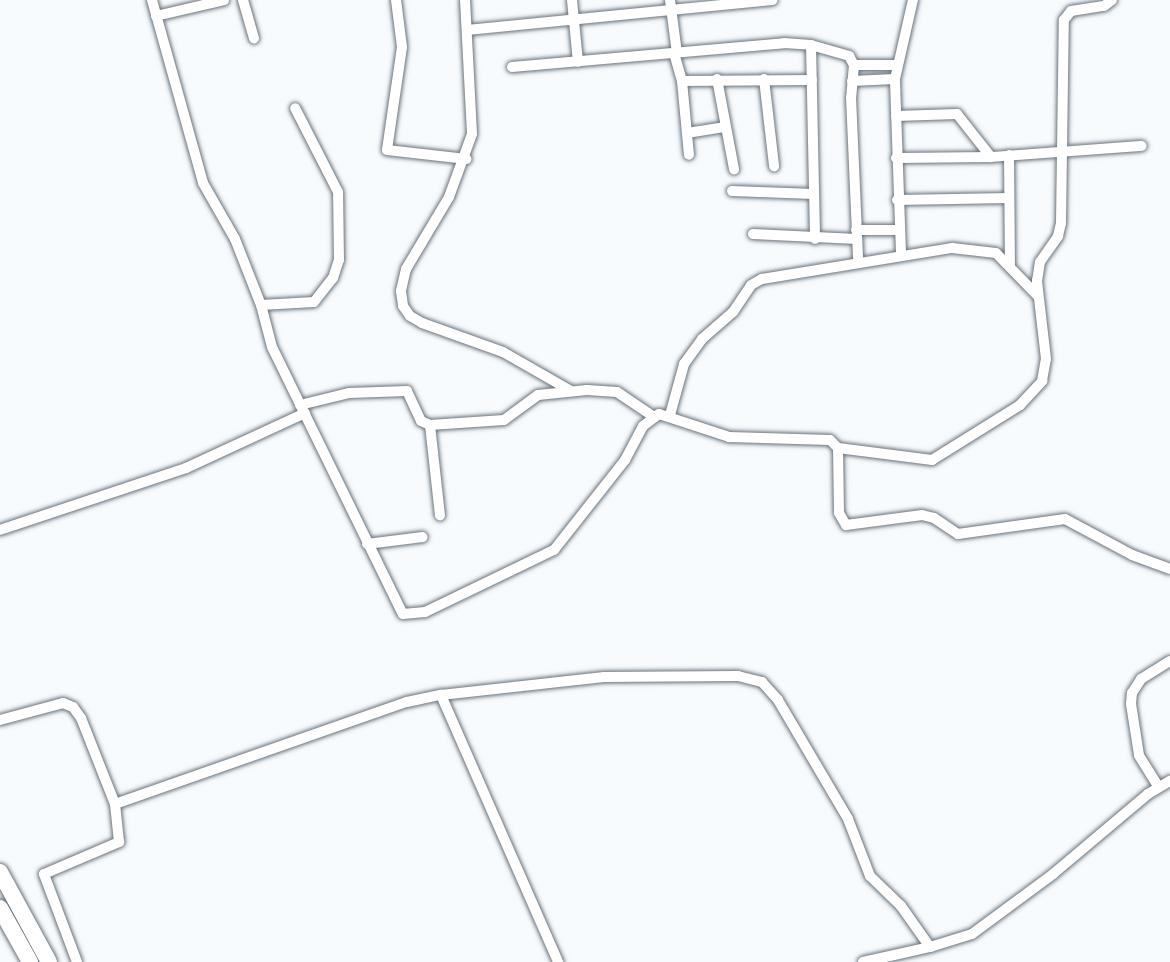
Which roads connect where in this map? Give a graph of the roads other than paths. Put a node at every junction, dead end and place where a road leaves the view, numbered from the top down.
1 (152, 0) edge
2 (224, 0) edge
3 (255, 0) edge
4 (396, 0) edge
5 (465, 0) edge
6 (572, 0) edge
7 (773, 0) edge
8 (913, 0) edge
9 (1112, 0) edge
10 (243, 1) edge
11 (748, 1) edge
12 (671, 5) edge
13 (156, 16) junction
14 (574, 19) junction
15 (467, 30) junction
16 (254, 38) dead end
17 (811, 45) junction
18 (675, 53) junction
19 (578, 62) junction
20 (896, 63) junction
21 (854, 65) junction
22 (512, 67) dead end
23 (717, 79) junction
24 (764, 79) junction
25 (895, 79) junction
26 (812, 80) junction
27 (682, 81) junction
28 (852, 81) junction
29 (295, 108) dead end
30 (896, 116) junction
31 (726, 127) junction
32 (687, 133) junction
33 (1142, 146) dead end
34 (1061, 151) junction
35 (689, 155) dead end
36 (1009, 155) junction
37 (991, 156) junction
38 (896, 158) junction
39 (466, 159) junction
40 (774, 166) dead end
41 (734, 169) dead end
42 (732, 191) dead end
43 (814, 194) junction
44 (1009, 198) junction
45 (897, 200) junction
46 (899, 230) junction
47 (753, 234) dead end
48 (857, 235) junction
49 (815, 238) junction
50 (901, 253) junction
51 (858, 260) junction
52 (1010, 265) junction
53 (1039, 296) junction
54 (261, 305) junction
55 (571, 391) junction
56 (303, 409) junction
57 (670, 415) junction
58 (654, 417) junction
59 (430, 425) junction
60 (838, 448) junction
61 (440, 515) dead end
62 (0, 530) edge
63 (423, 537) dead end
64 (367, 544) junction
65 (1170, 569) edge
66 (1170, 662) edge
67 (441, 695) junction
68 (0, 720) edge
69 (1170, 781) edge
70 (1158, 786) junction
71 (115, 804) junction
72 (0, 872) edge
73 (0, 908) edge
74 (930, 947) junction
75 (30, 962) edge
76 (49, 962) edge
77 (77, 962) edge
78 (558, 962) edge
79 (863, 962) edge

1 - 13 street
2 - 13 street
3 - 10 street
4 - 39 street
5 - 15 street
6 - 14 street
7 - 11 street
8 - 20 street
9 - 34 street
10 - 16 street
11 - 12 street
12 - 14 street
12 - 18 street
13 - 54 street
14 - 15 street
14 - 19 street
15 - 39 street
17 - 18 street
17 - 21 street
17 - 26 street
18 - 19 street
18 - 27 street
19 - 22 street
20 - 21 street
20 - 25 street
21 - 28 street
23 - 24 street
23 - 27 street
23 - 31 street
24 - 26 street
24 - 40 street
25 - 28 street
25 - 30 street
26 - 43 street
27 - 32 street
28 - 48 street
29 - 54 street
30 - 37 street
30 - 38 street
31 - 32 street
31 - 41 street
32 - 35 street
33 - 34 street
34 - 36 street
34 - 53 street
36 - 37 street
36 - 44 street
37 - 38 street
38 - 45 street
39 - 55 street
42 - 43 street
43 - 49 street
44 - 45 street
44 - 52 street
45 - 46 street
46 - 48 street
46 - 50 street
47 - 49 street
48 - 49 street
48 - 51 street
50 - 51 street
50 - 52 street
51 - 57 street
52 - 53 street
53 - 60 street
54 - 56 street
55 - 58 street
55 - 59 street
56 - 59 street
56 - 62 street
56 - 64 street
57 - 58 street
57 - 60 street
58 - 64 street
59 - 61 street
60 - 65 street
63 - 64 street
66 - 70 street
67 - 71 street
67 - 74 street
67 - 78 street
68 - 71 street
69 - 70 street
70 - 74 street
71 - 77 street
72 - 76 main road
73 - 75 main road
74 - 79 street

